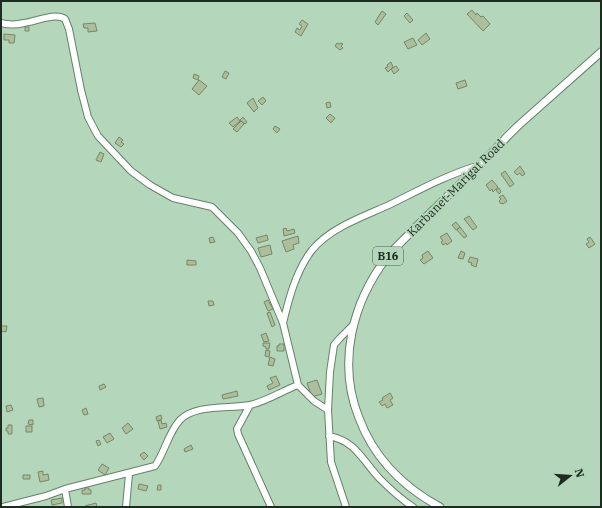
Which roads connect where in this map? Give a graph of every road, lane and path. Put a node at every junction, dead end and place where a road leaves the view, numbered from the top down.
1 (1, 23) edge
2 (601, 52) edge
3 (480, 165) junction
4 (283, 323) junction
5 (353, 325) junction
6 (298, 385) junction
7 (250, 405) junction
8 (328, 410) junction
9 (328, 436) junction
10 (130, 474) junction
11 (65, 489) junction
12 (3, 507) edge
13 (68, 507) edge
14 (126, 507) edge
15 (271, 507) edge
16 (346, 507) edge
17 (413, 507) edge
18 (440, 507) edge

1 - 4 street
2 - 3 main road, Karbanet-Marigat Road / B16
3 - 4 street
3 - 5 main road, Karbanet-Marigat Road / B16
4 - 6 street
5 - 8 street
5 - 18 main road, Karbanet-Marigat Road / B16
6 - 7 street
6 - 8 street
7 - 10 street
7 - 15 street
8 - 9 street
9 - 16 street
9 - 17 street
10 - 11 street
10 - 14 street
11 - 12 street
11 - 13 street

